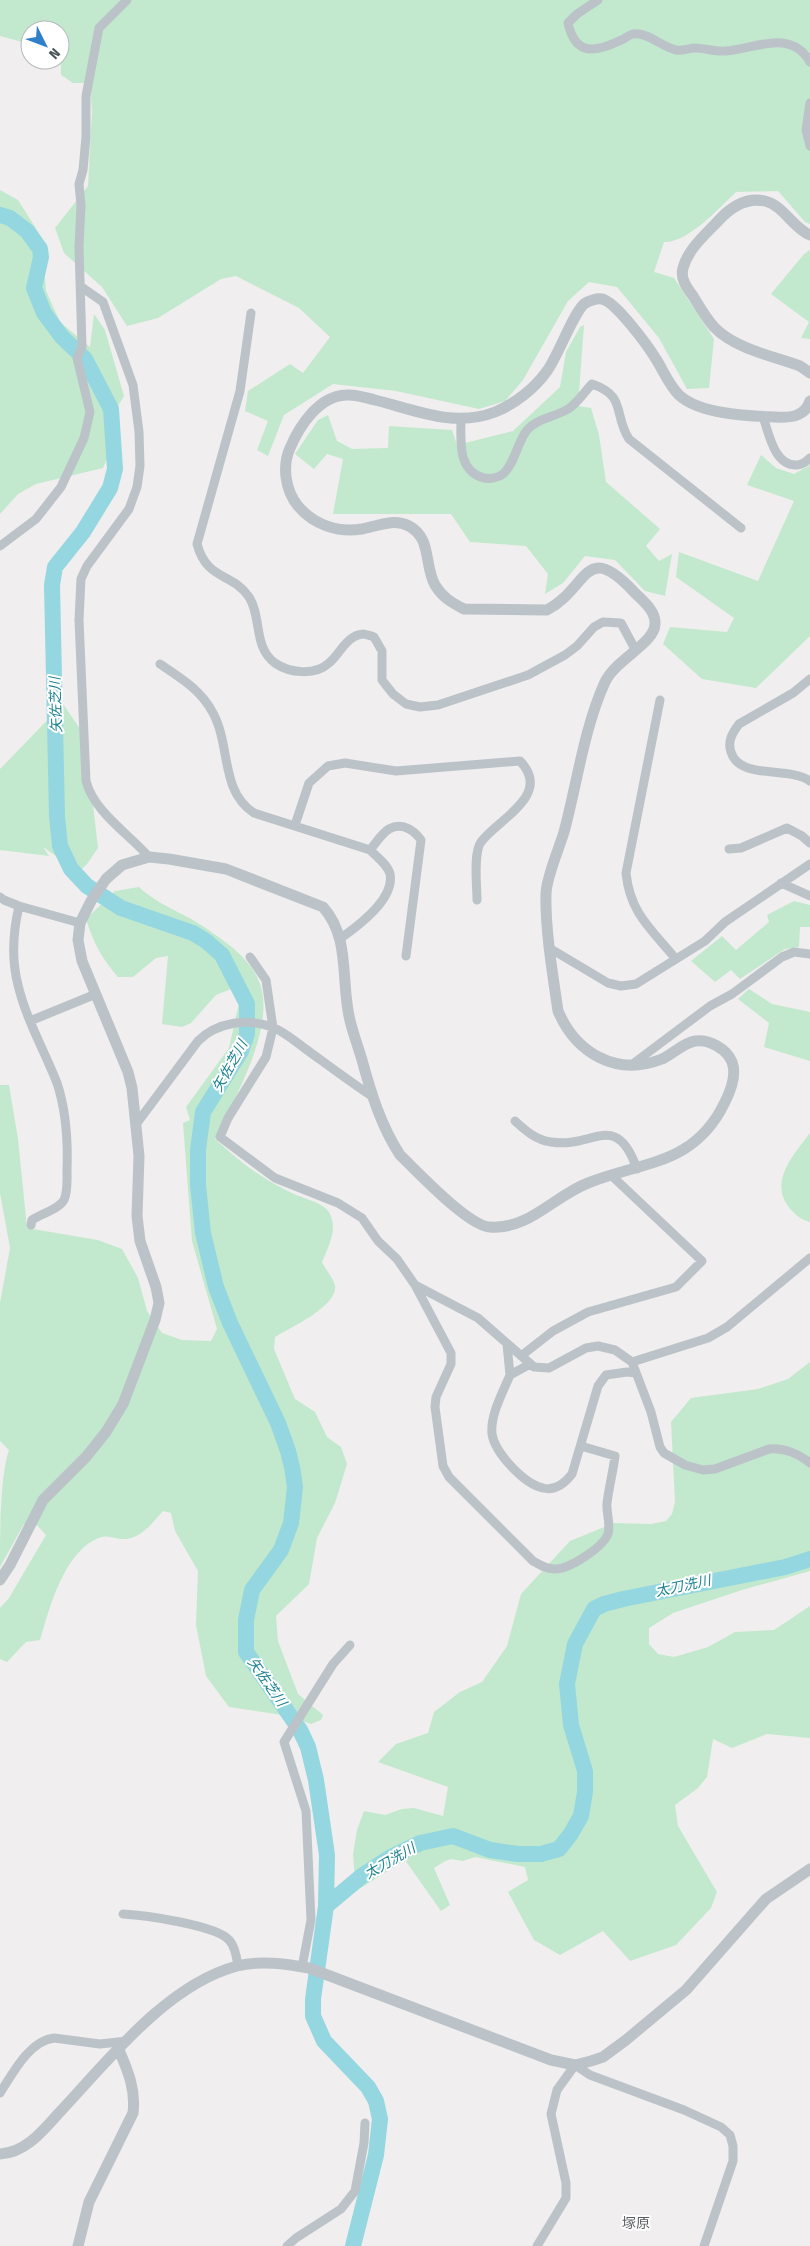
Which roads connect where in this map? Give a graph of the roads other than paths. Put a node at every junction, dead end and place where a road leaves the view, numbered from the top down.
1 (127, 0) edge
2 (598, 0) edge
3 (810, 62) edge
4 (810, 103) edge
5 (810, 146) edge
6 (810, 235) edge
7 (80, 286) junction
8 (251, 313) dead end
9 (810, 373) edge
10 (810, 401) edge
11 (763, 417) junction
12 (461, 419) junction
13 (810, 458) edge
14 (741, 528) dead end
15 (0, 546) edge
16 (635, 649) junction
17 (160, 664) dead end
18 (810, 680) edge
19 (660, 700) dead end
20 (810, 781) edge
21 (295, 825) junction
22 (810, 843) edge
23 (729, 849) dead end
24 (370, 850) junction
25 (149, 857) junction
26 (810, 864) edge
27 (781, 883) junction
28 (810, 896) edge
29 (0, 897) edge
30 (477, 900) dead end
31 (19, 906) junction
32 (80, 923) junction
33 (341, 938) junction
34 (551, 949) junction
35 (810, 954) edge
36 (406, 956) dead end
37 (250, 957) dead end
38 (675, 958) junction
39 (96, 994) junction
40 (30, 1021) junction
41 (273, 1028) junction
42 (634, 1063) junction
43 (372, 1097) junction
44 (516, 1121) dead end
45 (137, 1123) junction
46 (637, 1169) junction
47 (612, 1176) junction
48 (32, 1224) dead end
49 (810, 1258) edge
50 (415, 1285) junction
51 (507, 1344) junction
52 (521, 1356) junction
53 (632, 1362) junction
54 (530, 1364) junction
55 (636, 1373) junction
56 (510, 1375) junction
57 (581, 1446) junction
58 (810, 1463) edge
59 (0, 1580) edge
60 (350, 1645) dead end
61 (810, 1869) edge
62 (123, 1914) dead end
63 (238, 1966) junction
64 (306, 1968) junction
65 (123, 2046) junction
66 (575, 2065) junction
67 (0, 2093) edge
68 (365, 2123) dead end
69 (0, 2154) edge
70 (78, 2246) edge
71 (287, 2246) edge
72 (537, 2246) edge
73 (704, 2246) edge

1 - 7 street
2 - 3 street
4 - 5 street
6 - 9 street
7 - 15 street
7 - 25 street
8 - 16 street
10 - 11 street
11 - 12 street
11 - 13 street
12 - 14 street
12 - 16 street
16 - 34 street
17 - 21 street
18 - 20 street
19 - 38 street
21 - 24 street
21 - 30 street
22 - 23 street
24 - 33 street
24 - 36 street
25 - 32 street
25 - 33 street
26 - 27 street
27 - 28 street
27 - 38 street
29 - 31 street
31 - 32 street
31 - 40 street
32 - 39 street
33 - 43 street
34 - 38 street
34 - 42 street
35 - 42 street
37 - 41 street
39 - 40 street
39 - 45 street
40 - 48 street
41 - 43 street
41 - 45 street
41 - 50 street
42 - 46 street
43 - 47 street
44 - 46 street
45 - 59 street
46 - 47 street
47 - 52 street
49 - 53 street
50 - 51 street
50 - 57 street
51 - 52 street
51 - 56 street
52 - 54 street
53 - 54 street
53 - 55 street
54 - 56 street
55 - 57 street
55 - 58 street
56 - 57 street
60 - 64 street
61 - 66 street
62 - 63 street
63 - 64 street
63 - 65 street
64 - 66 street
65 - 67 street
65 - 69 street
65 - 70 street
66 - 72 street
66 - 73 street
68 - 71 street

